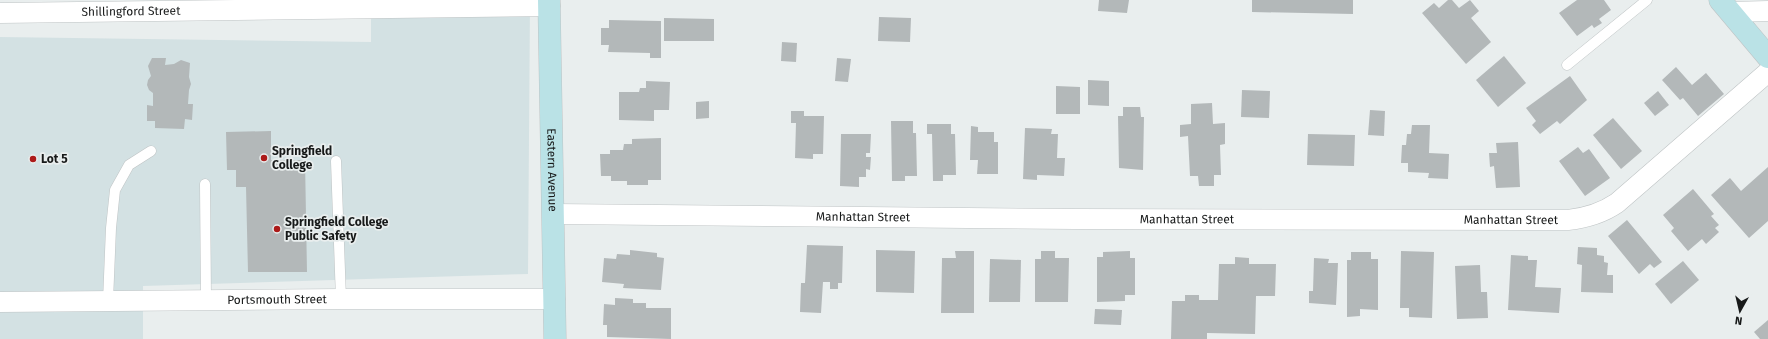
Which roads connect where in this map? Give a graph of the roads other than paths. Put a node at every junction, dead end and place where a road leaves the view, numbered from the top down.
1 (1647, 0) edge
2 (549, 3) edge
3 (1725, 6) edge
4 (1768, 10) edge
5 (0, 13) edge
6 (1768, 57) edge
7 (1567, 65) dead end
8 (1768, 72) edge
9 (151, 151) dead end
10 (336, 162) dead end
11 (205, 184) dead end
12 (554, 214) junction
13 (341, 299) junction
14 (555, 299) junction
15 (206, 300) junction
16 (108, 301) junction
17 (0, 302) edge
18 (555, 339) edge

1 - 7 lane
2 - 5 street, Shillingford Street
2 - 12 street, Eastern Avenue
3 - 4 street
3 - 6 street
8 - 12 street, Manhattan Street
9 - 16 lane
10 - 13 lane
11 - 15 lane
12 - 14 street, Eastern Avenue
13 - 14 street, Portsmouth Street
13 - 15 street, Portsmouth Street
14 - 18 street, Eastern Avenue
15 - 16 street, Portsmouth Street
16 - 17 street, Portsmouth Street

